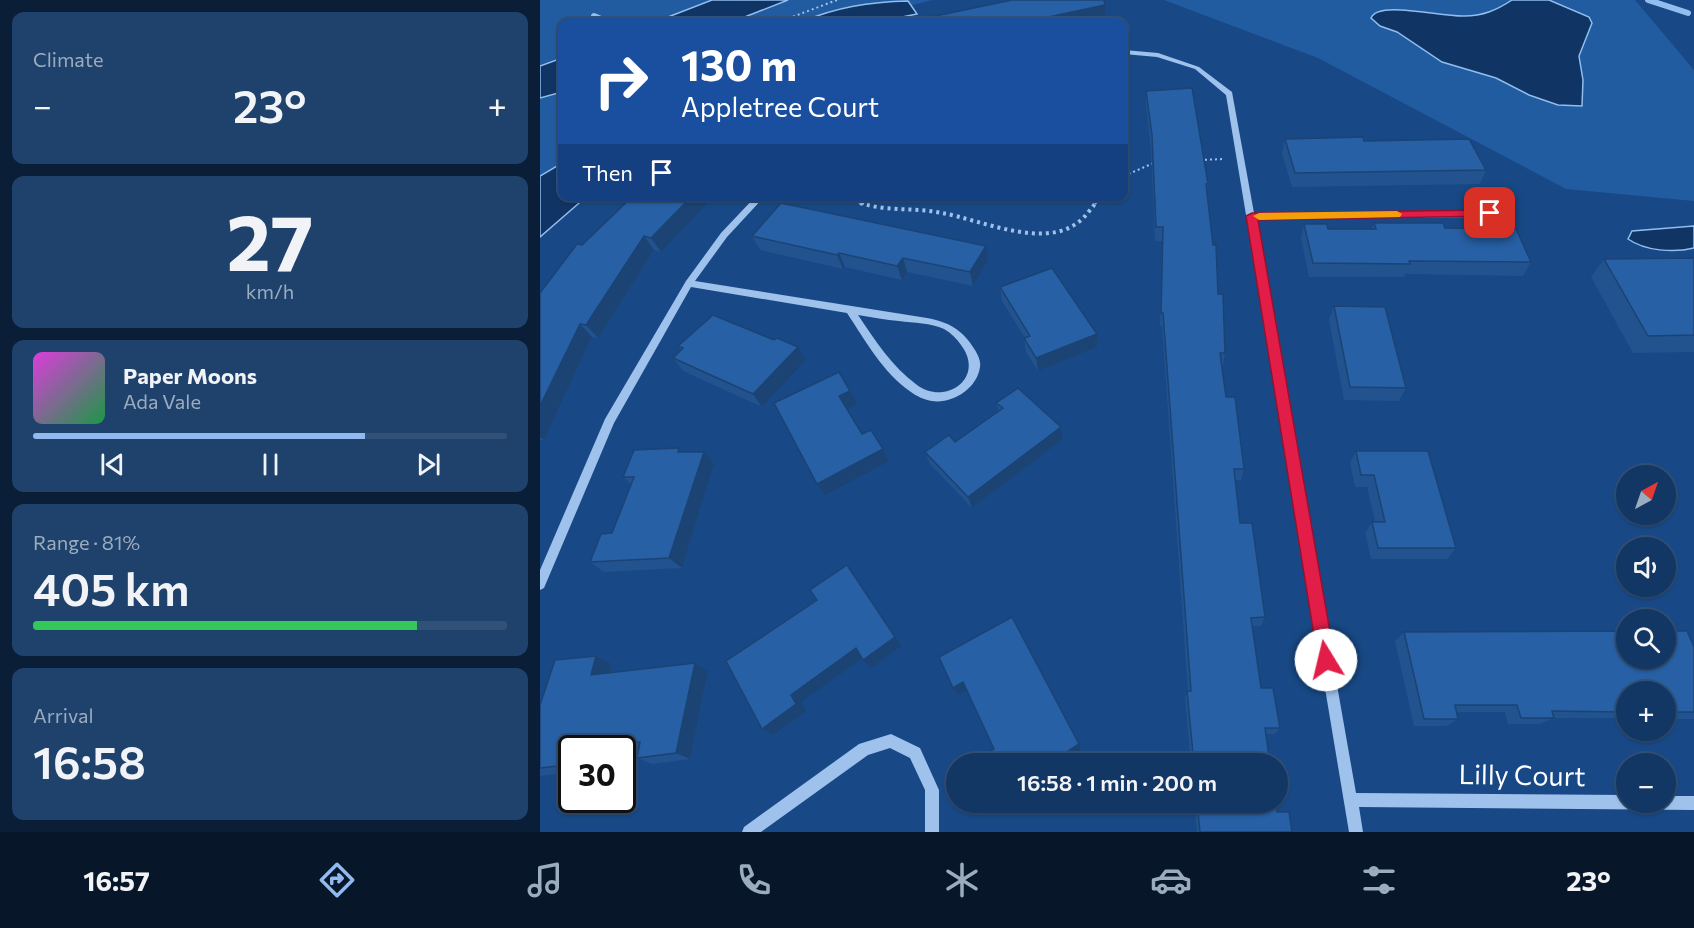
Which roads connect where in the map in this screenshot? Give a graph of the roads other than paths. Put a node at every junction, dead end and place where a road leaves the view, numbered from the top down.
1 (1128, 52) edge
2 (756, 201) edge
3 (1490, 213) dead end
4 (1252, 216) junction
5 (688, 283) junction
6 (850, 310) junction
7 (540, 584) edge
8 (1350, 800) junction
9 (1694, 803) edge
10 (749, 832) edge
11 (932, 832) edge
12 (1356, 832) edge

1 - 4 street
2 - 5 street
3 - 4 street
4 - 8 street
5 - 6 street
5 - 7 street
6 - 6 street
8 - 9 street, Lilly Court
8 - 12 street
10 - 11 street

